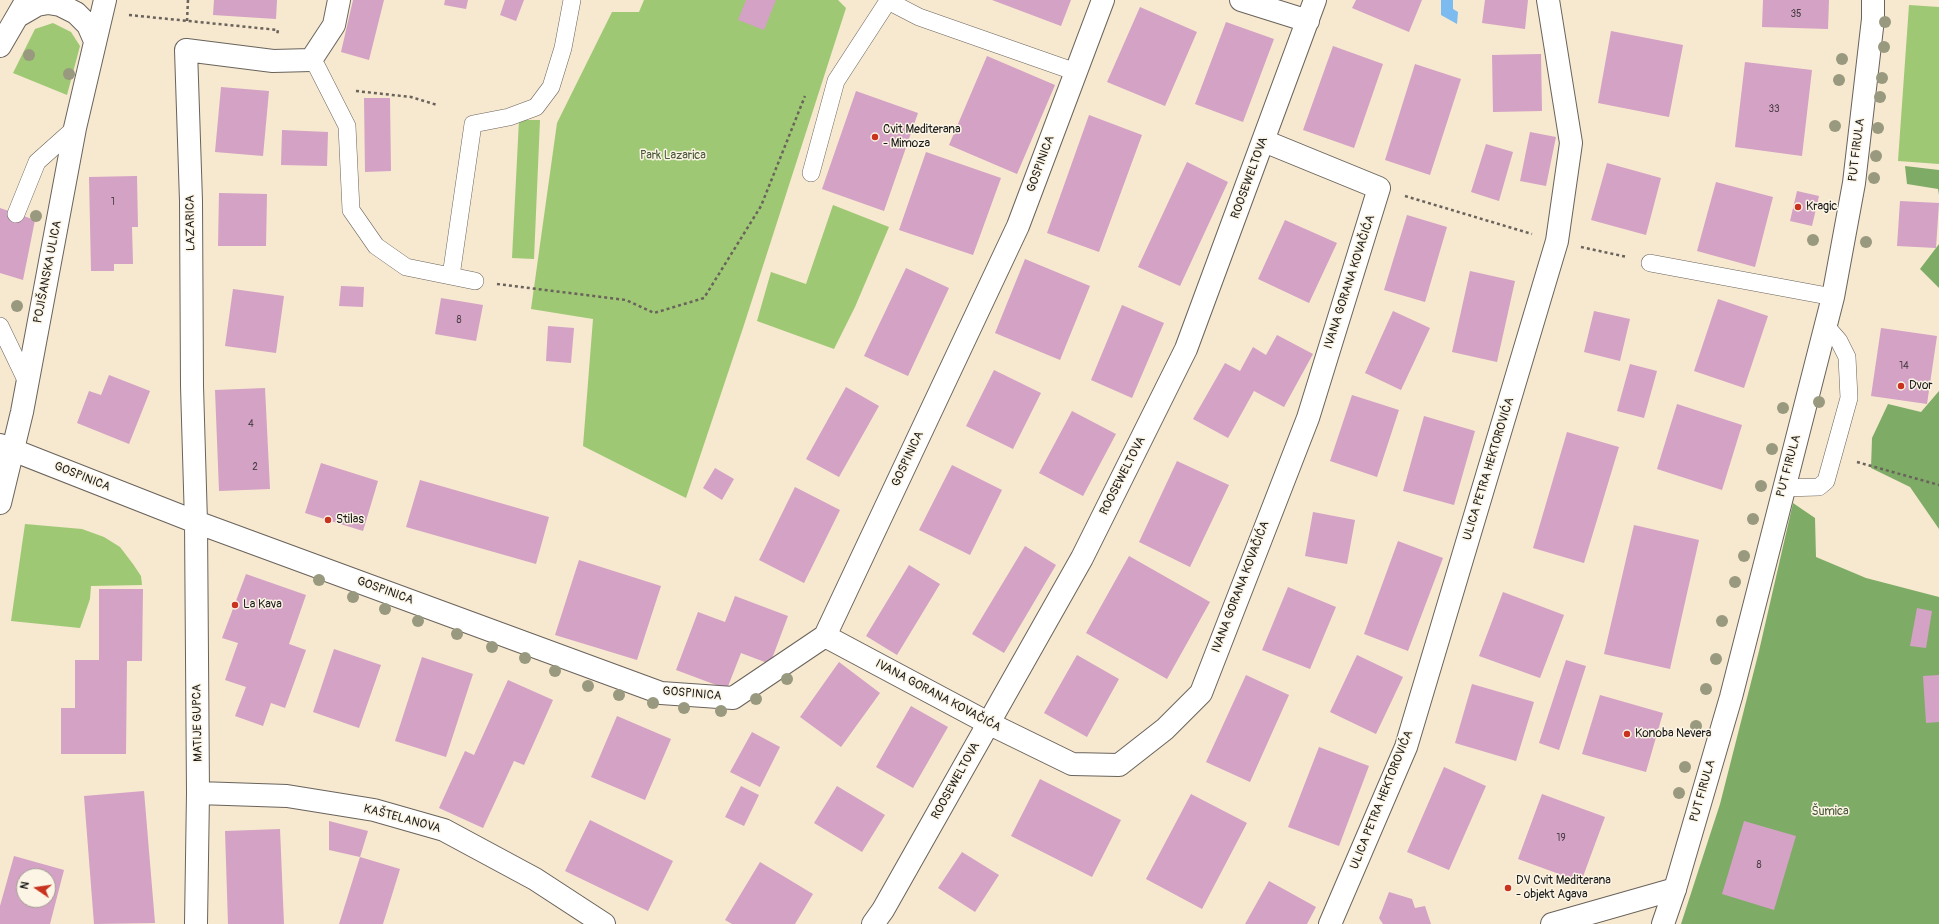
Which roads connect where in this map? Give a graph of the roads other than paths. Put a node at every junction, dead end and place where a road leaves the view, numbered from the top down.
1 (339, 0) edge
2 (572, 0) edge
3 (1103, 0) edge
4 (1241, 0) edge
5 (1315, 0) edge
6 (1548, 0) edge
7 (1873, 0) edge
8 (104, 6) edge
9 (22, 8) edge
10 (1308, 22) junction
11 (95, 41) junction
12 (0, 46) edge
13 (311, 60) junction
14 (1076, 72) junction
15 (75, 128) junction
16 (1264, 141) junction
17 (810, 173) dead end
18 (16, 214) dead end
19 (1650, 263) dead end
20 (451, 276) junction
21 (475, 281) road end
22 (1834, 297) junction
23 (0, 326) edge
24 (1826, 326) junction
25 (28, 382) junction
26 (7, 447) edge
27 (1784, 488) junction
28 (0, 503) edge
29 (196, 522) junction
30 (825, 636) junction
31 (988, 723) junction
32 (198, 793) junction
33 (1675, 889) junction
34 (196, 924) edge
35 (604, 924) edge
36 (873, 924) edge
37 (1330, 924) edge
38 (1552, 924) edge
39 (1663, 924) edge

1 - 13 street
2 - 20 lane
3 - 14 street, GOSPINICA
4 - 10 street
5 - 10 street, ROOSEWELTOVA
6 - 37 street, ULICA PETRA HEKTOROVIĆA
7 - 22 street, PUT FIRULA
8 - 11 street, POJIŠANSKA ULICA
9 - 11 street
9 - 12 street
10 - 16 street, ROOSEWELTOVA
11 - 15 street, POJIŠANSKA ULICA
13 - 20 lane
13 - 29 street, LAZARICA
14 - 17 lane
14 - 30 street, GOSPINICA
15 - 18 lane
15 - 25 street, POJIŠANSKA ULICA
16 - 31 street, ROOSEWELTOVA
16 - 31 street, IVANA GORANA KOVAČIĆA
19 - 22 lane
20 - 21 lane
22 - 24 street, PUT FIRULA
23 - 25 lane
24 - 27 street, PUT FIRULA
24 - 27 lane
25 - 26 street, POJIŠANSKA ULICA
26 - 28 street, POJIŠANSKA ULICA
26 - 29 street, GOSPINICA
27 - 33 street, PUT FIRULA
29 - 30 street, GOSPINICA
29 - 32 street, MATIJE GUPCA
30 - 31 street, IVANA GORANA KOVAČIĆA
31 - 36 street, ROOSEWELTOVA
32 - 34 street, MATIJE GUPCA
32 - 35 street, KAŠTELANOVA
33 - 38 street
33 - 39 street, PUT FIRULA

